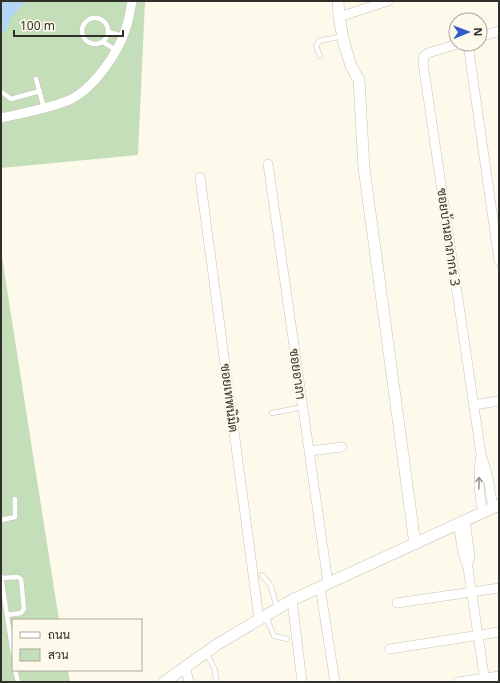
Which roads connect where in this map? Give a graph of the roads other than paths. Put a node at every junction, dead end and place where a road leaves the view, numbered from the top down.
1 (132, 1) edge
2 (338, 1) edge
3 (388, 1) edge
4 (339, 17) junction
5 (499, 31) edge
6 (108, 32) junction
7 (488, 34) edge
8 (123, 36) junction
9 (343, 36) junction
10 (103, 42) junction
11 (448, 47) edge
12 (116, 50) junction
13 (469, 52) edge
14 (320, 56) dead end
15 (36, 79) dead end
16 (40, 91) junction
17 (3, 93) dead end
18 (44, 108) junction
19 (1, 118) edge
20 (268, 164) dead end
21 (200, 177) dead end
22 (499, 261) edge
23 (499, 401) edge
24 (474, 405) junction
25 (303, 407) junction
26 (272, 413) dead end
27 (342, 447) dead end
28 (309, 451) junction
29 (15, 499) dead end
30 (492, 508) edge
31 (1, 520) edge
32 (461, 522) junction
33 (414, 544) junction
34 (262, 575) dead end
35 (1, 577) edge
36 (324, 585) junction
37 (499, 588) edge
38 (472, 592) junction
39 (292, 600) junction
40 (397, 603) dead end
41 (277, 608) junction
42 (7, 615) junction
43 (262, 617) junction
44 (499, 632) edge
45 (478, 635) junction
46 (287, 639) dead end
47 (12, 648) edge
48 (390, 649) dead end
49 (206, 652) junction
50 (185, 666) junction
51 (15, 671) edge
52 (499, 676) edge
53 (485, 680) edge
54 (17, 681) edge
55 (164, 682) edge
56 (189, 682) edge
57 (216, 682) edge
58 (302, 682) edge
59 (335, 682) edge
60 (458, 682) edge

1 - 8 street
2 - 4 street
3 - 4 street
4 - 9 street
5 - 7 street
6 - 8 lane
6 - 10 lane
6 - 10 lane
8 - 12 street
9 - 14 lane
9 - 33 street
10 - 12 lane
11 - 24 street, ซอยบ้านอาภากร 3
12 - 18 street
13 - 22 street
15 - 16 lane
16 - 17 lane
16 - 18 lane
18 - 19 street
20 - 25 street, ซอยอาภา
21 - 43 street, ซอยเทพนิมิต
23 - 24 street
24 - 30 street, ซอยบ้านอาภากร 3
25 - 26 lane
25 - 28 street, ซอยอาภา
27 - 28 street
28 - 36 street, ซอยอาภา
29 - 31 lane
30 - 32 street
32 - 33 street
32 - 38 street
33 - 36 street
34 - 41 lane
35 - 42 lane
35 - 42 lane
36 - 39 street
36 - 59 street, ซอยอาภา
37 - 38 street
38 - 40 street
38 - 45 street
39 - 41 street
39 - 58 street
41 - 43 street
42 - 47 lane
43 - 46 lane
43 - 49 street
44 - 45 street
45 - 48 street
45 - 53 street
49 - 50 street
49 - 57 lane
50 - 55 street
50 - 56 street
51 - 54 lane
52 - 53 street
53 - 60 street

